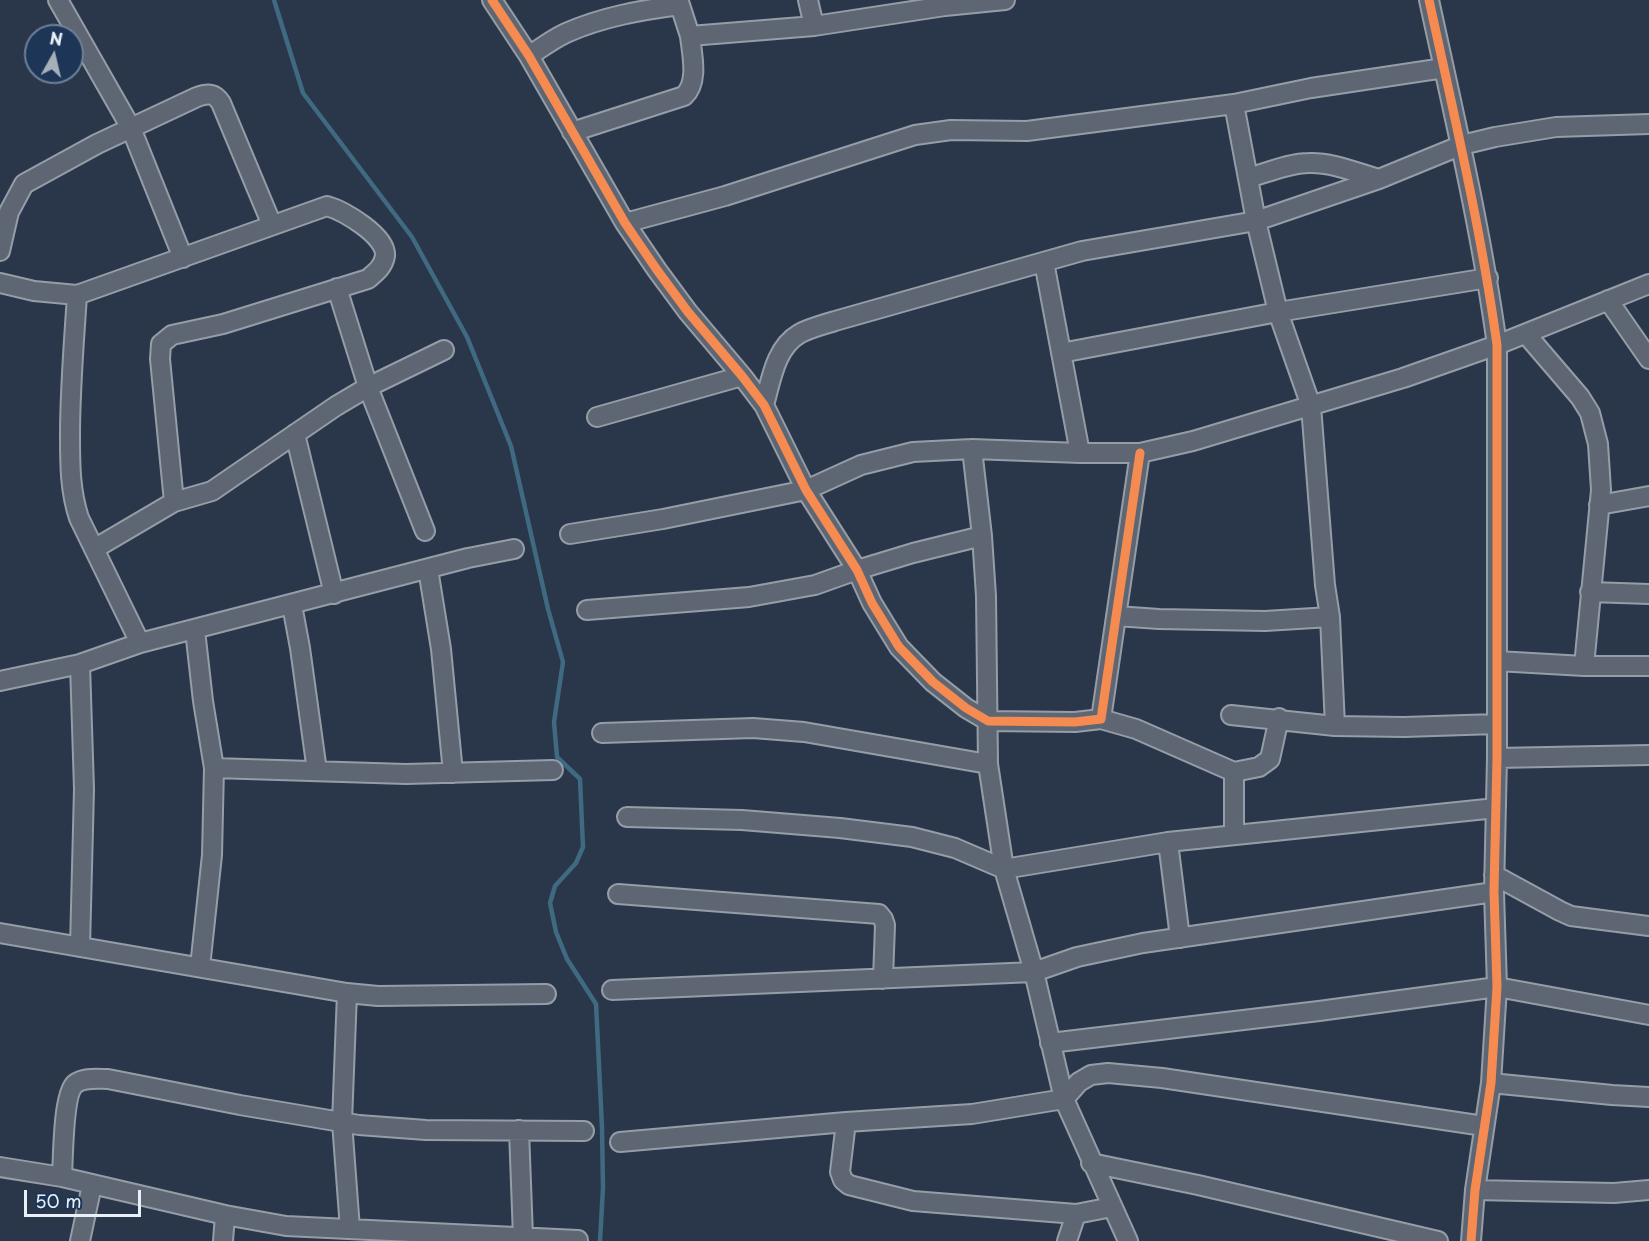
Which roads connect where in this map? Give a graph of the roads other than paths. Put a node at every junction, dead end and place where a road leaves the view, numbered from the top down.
1 (58, 0) edge
2 (492, 0) edge
3 (808, 0) edge
4 (1005, 0) edge
5 (1429, 0) edge
6 (679, 2) edge
7 (944, 3) edge
8 (814, 26) junction
9 (690, 36) junction
10 (530, 56) junction
11 (1444, 68) junction
12 (1234, 104) junction
13 (1649, 124) edge
14 (131, 128) junction
15 (572, 132) junction
16 (1462, 145) junction
17 (1248, 178) junction
18 (1379, 179) junction
19 (1256, 221) junction
20 (625, 223) junction
21 (272, 225) junction
22 (0, 250) edge
23 (183, 258) junction
24 (1044, 262) junction
25 (1488, 278) junction
26 (0, 283) edge
27 (1649, 284) edge
28 (337, 288) junction
29 (77, 296) junction
30 (1608, 300) junction
31 (1278, 312) junction
32 (1526, 334) junction
33 (1497, 345) junction
34 (444, 350) dead end
35 (1061, 353) junction
36 (1649, 359) edge
37 (742, 375) junction
38 (368, 387) junction
39 (764, 405) junction
40 (1311, 406) junction
41 (597, 417) dead end
42 (295, 434) junction
43 (972, 448) junction
44 (1080, 453) junction
45 (1140, 453) junction
46 (806, 490) junction
47 (1649, 496) edge
48 (174, 502) junction
49 (1599, 505) junction
50 (426, 531) dead end
51 (570, 534) dead end
52 (982, 536) junction
53 (94, 549) junction
54 (514, 549) dead end
55 (428, 569) junction
56 (857, 570) junction
57 (1590, 592) junction
58 (334, 594) junction
59 (1649, 594) edge
60 (292, 605) junction
61 (587, 610) dead end
62 (1116, 616) junction
63 (1329, 617) junction
64 (195, 630) junction
65 (140, 643) junction
66 (1497, 661) junction
67 (80, 664) junction
68 (1584, 666) junction
69 (1649, 666) edge
70 (0, 681) edge
71 (1231, 715) dead end
72 (1279, 718) junction
73 (1101, 719) junction
74 (988, 721) junction
75 (1496, 724) junction
76 (1335, 726) junction
77 (602, 733) dead end
78 (1649, 755) edge
79 (1497, 758) junction
80 (988, 764) junction
81 (214, 768) junction
82 (553, 770) dead end
83 (317, 771) junction
84 (1234, 772) junction
85 (453, 773) junction
86 (1496, 808) junction
87 (627, 818) dead end
88 (1234, 835) junction
89 (1168, 842) junction
90 (1004, 869) junction
91 (1494, 883) junction
92 (618, 894) dead end
93 (1649, 927) edge
94 (0, 933) edge
95 (1180, 938) junction
96 (80, 947) junction
97 (200, 967) junction
98 (1035, 972) junction
99 (882, 979) junction
100 (1497, 987) junction
101 (612, 990) dead end
102 (347, 993) junction
103 (546, 994) dead end
104 (1649, 1015) edge
105 (1050, 1043) junction
106 (1491, 1083) junction
107 (1649, 1097) edge
108 (1064, 1099) junction
109 (342, 1122) junction
110 (846, 1122) junction
111 (1484, 1126) junction
112 (519, 1130) junction
113 (584, 1131) dead end
114 (620, 1142) dead end
115 (1091, 1163) junction
116 (0, 1167) edge
117 (62, 1177) junction
118 (92, 1185) junction
119 (1649, 1190) edge
120 (1475, 1191) junction
121 (1112, 1207) junction
122 (1076, 1214) junction
123 (225, 1215) junction
124 (350, 1229) junction
125 (523, 1237) junction
126 (454, 1238) edge
127 (578, 1240) edge
128 (80, 1241) edge
129 (223, 1241) edge
130 (1067, 1241) edge
131 (1128, 1241) edge
132 (1438, 1241) edge
133 (1472, 1241) edge

1 - 14 street
2 - 10 street
3 - 8 street
4 - 7 street
5 - 11 street
6 - 9 street
6 - 10 street
7 - 8 street
8 - 9 street
9 - 15 street
10 - 15 street
11 - 12 street
11 - 16 street
12 - 17 street
12 - 20 street
13 - 16 street
14 - 21 street
14 - 22 street
14 - 23 street
15 - 20 street
16 - 18 street
16 - 25 street
17 - 18 street
17 - 19 street
18 - 19 street
19 - 24 street
19 - 31 street
20 - 37 street
21 - 23 street
21 - 28 street
23 - 29 street
24 - 35 street
24 - 39 street
25 - 31 street
25 - 33 street
26 - 29 street
27 - 30 street
28 - 38 street
28 - 48 street
29 - 53 street
30 - 32 street
30 - 36 street
31 - 35 street
31 - 40 street
32 - 33 street
32 - 49 street
33 - 40 street
33 - 66 street
34 - 38 street
35 - 44 street
37 - 39 street
37 - 41 street
38 - 42 street
38 - 50 street
39 - 46 street
40 - 45 street
40 - 63 street
42 - 48 street
42 - 58 street
43 - 44 street
43 - 46 street
43 - 52 street
44 - 45 street
45 - 62 street
46 - 51 street
46 - 56 street
47 - 49 street
48 - 53 street
49 - 57 street
52 - 56 street
52 - 74 street
53 - 65 street
54 - 55 street
55 - 58 street
55 - 85 street
56 - 61 street
56 - 74 street
57 - 59 street
57 - 68 street
58 - 60 street
60 - 64 street
60 - 83 street
62 - 63 street
62 - 73 street
63 - 76 street
64 - 65 street
64 - 81 street
65 - 67 street
66 - 68 street
66 - 75 street
67 - 70 street
67 - 96 street
68 - 69 street
71 - 72 street
72 - 76 street
72 - 84 street
73 - 74 street
73 - 84 street
74 - 80 street
75 - 76 street
75 - 79 street
77 - 80 street
78 - 79 street
79 - 86 street
80 - 90 street
81 - 83 street
81 - 97 street
82 - 85 street
83 - 85 street
84 - 88 street
86 - 88 street
86 - 91 street
87 - 90 street
88 - 89 street
89 - 90 street
89 - 95 street
90 - 98 street
91 - 93 street
91 - 95 street
91 - 100 street
92 - 99 street
94 - 96 street
95 - 98 street
96 - 97 street
97 - 102 street
98 - 99 street
98 - 105 street
99 - 101 street
100 - 104 street
100 - 105 street
100 - 106 street
102 - 103 street
102 - 109 street
105 - 108 street
106 - 107 street
106 - 111 street
108 - 110 street
108 - 111 street
108 - 115 street
109 - 112 street
109 - 117 street
109 - 124 street
110 - 114 street
110 - 122 street
111 - 120 street
112 - 113 street
112 - 125 street
115 - 121 street
115 - 132 street
116 - 117 street
117 - 118 street
118 - 123 street
118 - 128 street
119 - 120 street
120 - 133 street
121 - 122 street
121 - 131 street
122 - 130 street
123 - 124 street
123 - 129 street
124 - 126 street
125 - 126 street
125 - 127 street

